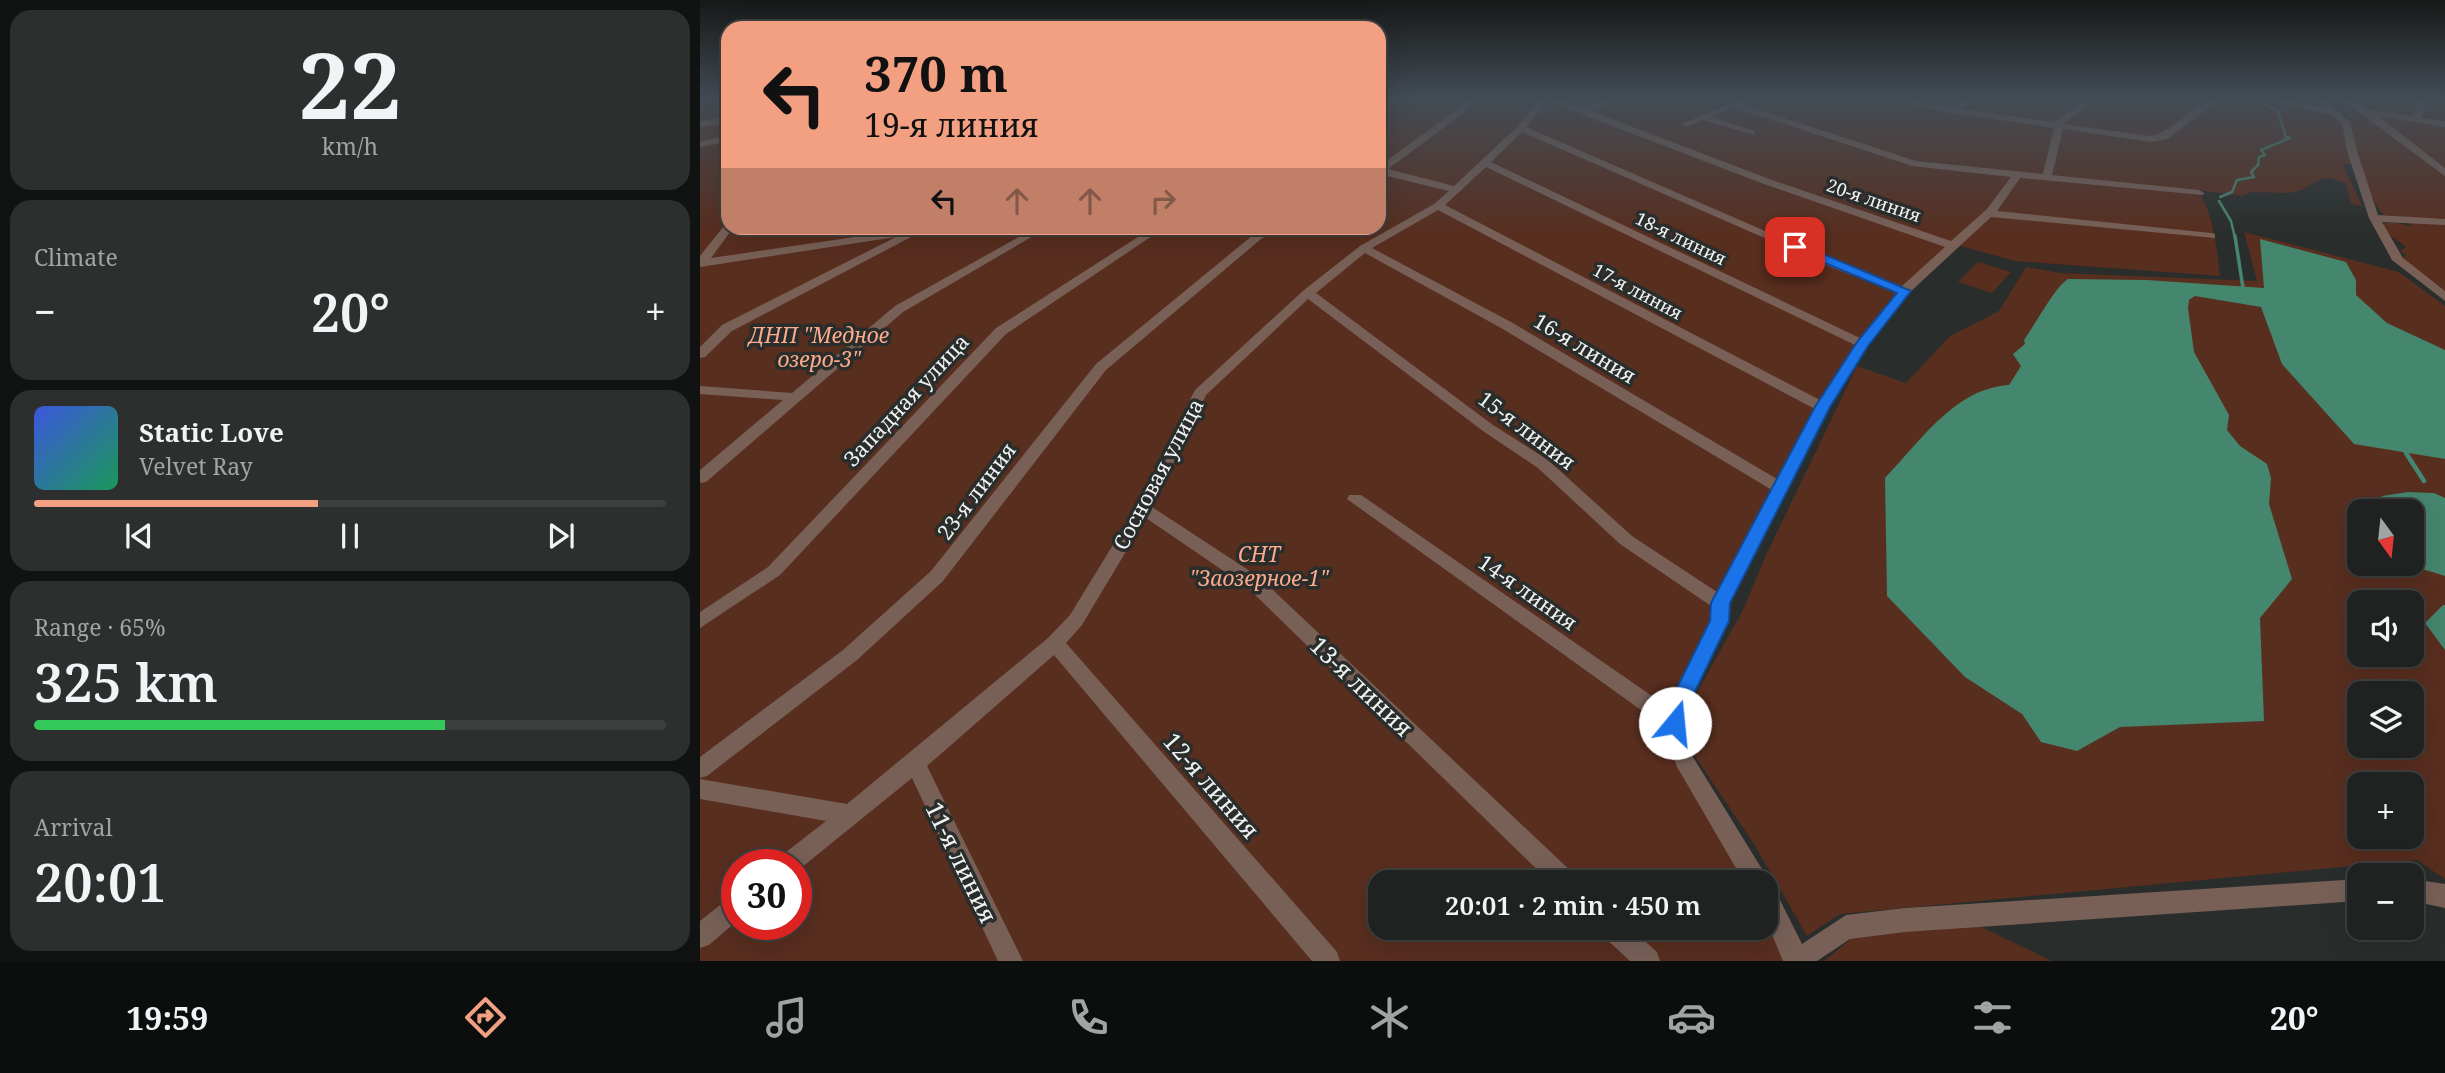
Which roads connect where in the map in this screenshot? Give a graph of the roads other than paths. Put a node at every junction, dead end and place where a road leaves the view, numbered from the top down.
1 (1416, 144) edge
2 (1505, 144) edge
3 (1557, 144) edge
4 (1669, 144) edge
5 (1853, 144) edge
6 (2054, 144) edge
7 (2351, 144) edge
8 (2408, 144) edge
9 (1486, 163) junction
10 (1386, 166) edge
11 (1386, 172) edge
12 (2445, 173) edge
13 (2018, 174) junction
14 (2047, 177) junction
15 (1456, 190) junction
16 (2199, 194) dead end
17 (1438, 206) junction
18 (1989, 213) junction
19 (2374, 218) junction
20 (2445, 222) edge
21 (722, 235) edge
22 (861, 235) edge
23 (910, 235) edge
24 (1030, 235) edge
25 (1148, 235) edge
26 (1261, 235) edge
27 (2211, 236) dead end
28 (1951, 245) junction
29 (1364, 248) junction
30 (700, 263) edge
31 (1904, 291) junction
32 (1308, 293) junction
33 (2445, 297) edge
34 (1862, 344) junction
35 (700, 354) edge
36 (700, 390) edge
37 (794, 397) junction
38 (1823, 407) junction
39 (700, 478) edge
40 (1782, 489) junction
41 (1354, 499) dead end
42 (1143, 509) junction
43 (1720, 603) junction
44 (700, 621) edge
45 (1055, 643) junction
46 (1675, 723) junction
47 (915, 763) junction
48 (700, 769) edge
49 (700, 789) edge
50 (851, 814) junction
51 (808, 849) edge
52 (1553, 870) edge
53 (1750, 870) edge
54 (2347, 891) edge
55 (2424, 892) edge
56 (2445, 896) edge
57 (721, 919) edge
58 (1778, 919) edge
59 (700, 936) edge
60 (1626, 940) edge
61 (1803, 956) edge
62 (1011, 961) edge
63 (1328, 961) edge
64 (1648, 961) edge

1 - 10 street
2 - 9 street, Сосновая улица
3 - 31 street
4 - 28 street, 20-я линия
5 - 13 street
6 - 14 street
7 - 19 street
8 - 12 street
9 - 15 street, Сосновая улица
9 - 34 street, 18-я линия
11 - 15 street
13 - 14 street
13 - 18 street
14 - 16 street
15 - 17 street, Сосновая улица
17 - 29 street, Сосновая улица
17 - 38 street, 17-я линия
18 - 27 street
18 - 28 street
19 - 20 street
19 - 33 street
21 - 30 street
22 - 30 street
23 - 35 street
24 - 37 street
25 - 44 street, Западная улица
26 - 48 street, 23-я линия
28 - 31 street
29 - 32 street, Сосновая улица
29 - 40 street, 16-я линия
31 - 34 street
32 - 42 street, Сосновая улица
32 - 43 street, 15-я линия
34 - 38 street
36 - 37 street
37 - 39 street
38 - 40 street
40 - 43 street
41 - 46 street, 14-я линия
42 - 45 street, Сосновая улица
42 - 52 street, 13-я линия
43 - 46 street
45 - 47 street, Сосновая улица
45 - 63 street, 12-я линия
46 - 53 street
47 - 50 street, Сосновая улица
47 - 62 street, 11-я линия
49 - 50 street
50 - 51 street, Сосновая улица
54 - 61 street
55 - 56 street
57 - 59 street
58 - 61 street
60 - 64 street

